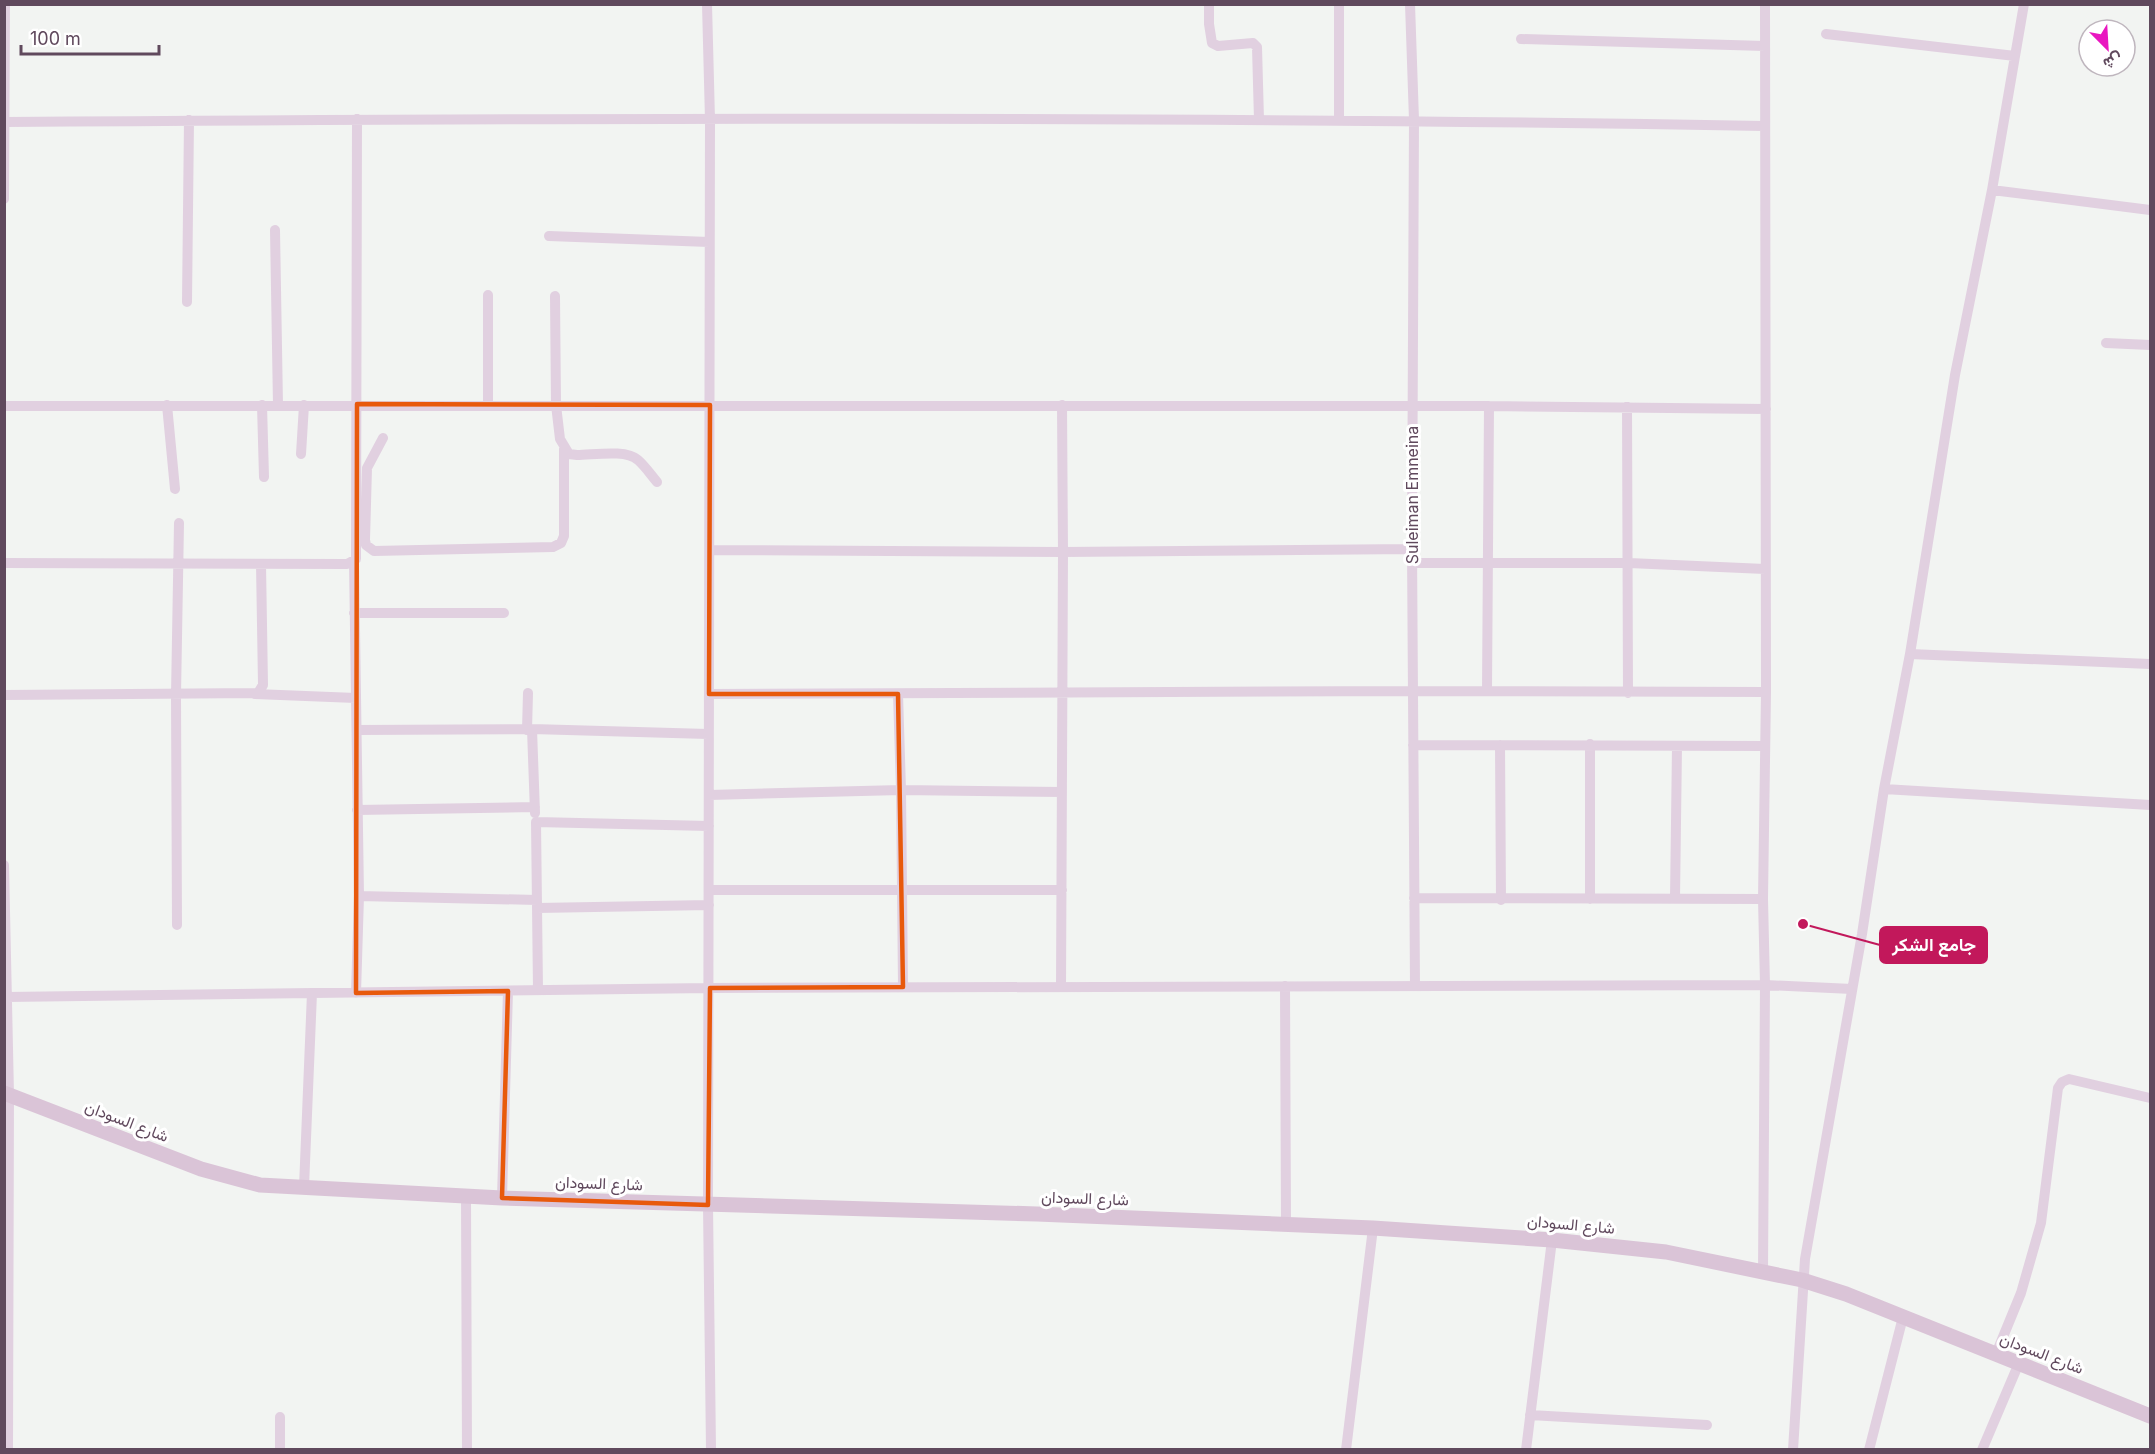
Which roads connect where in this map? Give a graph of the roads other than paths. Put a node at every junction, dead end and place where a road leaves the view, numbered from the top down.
1 (5, 4) edge
2 (707, 4) edge
3 (1209, 4) edge
4 (1339, 4) edge
5 (1410, 4) edge
6 (1765, 4) edge
7 (2024, 4) edge
8 (1826, 34) dead end
9 (1521, 39) dead end
10 (1765, 46) junction
11 (2015, 56) junction
12 (357, 119) junction
13 (189, 120) junction
14 (710, 120) junction
15 (1259, 120) junction
16 (1339, 120) junction
17 (1414, 120) junction
18 (6, 122) edge
19 (1764, 126) junction
20 (1992, 190) junction
21 (4, 199) edge
22 (2151, 210) edge
23 (275, 230) dead end
24 (549, 236) dead end
25 (709, 242) junction
26 (488, 295) dead end
27 (555, 296) dead end
28 (187, 302) dead end
29 (2106, 343) dead end
30 (2151, 345) edge
31 (357, 404) junction
32 (4, 405) edge
33 (167, 405) junction
34 (262, 405) junction
35 (278, 405) junction
36 (304, 405) junction
37 (488, 405) junction
38 (556, 405) junction
39 (710, 405) junction
40 (1062, 405) junction
41 (1413, 406) junction
42 (1489, 406) junction
43 (1627, 407) junction
44 (1766, 409) junction
45 (383, 438) dead end
46 (564, 448) junction
47 (301, 454) dead end
48 (264, 477) dead end
49 (657, 482) dead end
50 (175, 489) dead end
51 (179, 523) dead end
52 (1412, 549) junction
53 (710, 550) junction
54 (1064, 552) junction
55 (354, 562) junction
56 (1488, 562) junction
57 (4, 563) edge
58 (1412, 563) junction
59 (1629, 563) junction
60 (179, 564) junction
61 (261, 564) junction
62 (1765, 569) junction
63 (354, 613) junction
64 (504, 613) dead end
65 (1910, 654) junction
66 (2151, 664) edge
67 (1414, 691) junction
68 (1487, 691) junction
69 (1063, 692) junction
70 (1766, 692) junction
71 (528, 693) dead end
72 (1628, 693) junction
73 (176, 694) junction
74 (255, 694) junction
75 (708, 694) junction
76 (898, 694) junction
77 (4, 695) edge
78 (356, 698) junction
79 (357, 730) junction
80 (530, 730) junction
81 (708, 734) junction
82 (1590, 744) junction
83 (1413, 745) junction
84 (1500, 746) junction
85 (1677, 746) junction
86 (1765, 746) junction
87 (1884, 789) junction
88 (901, 790) junction
89 (1062, 792) junction
90 (709, 795) junction
91 (2151, 805) edge
92 (535, 807) junction
93 (357, 810) junction
94 (536, 822) junction
95 (709, 826) junction
96 (4, 865) edge
97 (709, 890) junction
98 (902, 890) junction
99 (1062, 890) junction
100 (359, 896) junction
101 (1414, 898) junction
102 (1590, 899) junction
103 (1675, 899) junction
104 (1763, 899) junction
105 (1501, 900) junction
106 (537, 904) junction
107 (709, 905) junction
108 (177, 926) dead end
109 (1765, 985) junction
110 (1285, 986) junction
111 (1415, 986) junction
112 (903, 987) junction
113 (1061, 987) junction
114 (710, 988) junction
115 (1852, 989) junction
116 (538, 990) junction
117 (508, 991) junction
118 (312, 993) junction
119 (356, 993) junction
120 (6, 997) edge
121 (7, 1094) edge
122 (2151, 1098) edge
123 (304, 1187) junction
124 (466, 1197) junction
125 (502, 1198) junction
126 (708, 1205) junction
127 (1286, 1224) junction
128 (1373, 1228) junction
129 (1552, 1240) junction
130 (1763, 1271) junction
131 (1802, 1280) junction
132 (6, 1307) edge
133 (1903, 1317) junction
134 (1996, 1354) junction
135 (2019, 1363) junction
136 (6, 1395) edge
137 (1530, 1415) junction
138 (2151, 1416) edge
139 (280, 1417) dead end
140 (1707, 1425) dead end
141 (8, 1449) edge
142 (280, 1449) edge
143 (467, 1449) edge
144 (711, 1449) edge
145 (1346, 1449) edge
146 (1526, 1449) edge
147 (1793, 1449) edge
148 (1869, 1449) edge
149 (1982, 1449) edge

1 - 18 street
2 - 14 street
3 - 15 street
4 - 16 street
5 - 17 street, Suleiman Emneina
6 - 10 street
7 - 11 street
8 - 11 street
9 - 10 street
10 - 19 street
11 - 20 street
12 - 13 street
12 - 14 street
12 - 31 street
13 - 18 street
13 - 28 street
14 - 15 street
14 - 25 street
15 - 16 street
16 - 17 street
17 - 19 street
17 - 41 street, Suleiman Emneina
18 - 21 street
19 - 44 street
20 - 22 street
20 - 65 street
23 - 35 street
24 - 25 street
25 - 39 street
26 - 37 street
27 - 38 street
29 - 30 street
31 - 36 street
31 - 37 street
31 - 55 street
32 - 33 street
33 - 34 street
33 - 50 street
34 - 35 street
34 - 48 street
35 - 36 street
36 - 47 street
37 - 38 street
38 - 39 street
38 - 46 street
39 - 40 street
39 - 53 street
40 - 41 street
40 - 54 street
41 - 42 street
41 - 52 street, Suleiman Emneina
42 - 43 street
42 - 56 street
43 - 44 street
43 - 59 street
44 - 62 street
45 - 46 street
46 - 49 street
51 - 60 street
52 - 54 street
52 - 58 street, Suleiman Emneina
53 - 54 street
53 - 75 street
54 - 69 street
55 - 61 street
55 - 63 street
56 - 58 street
56 - 59 street
56 - 68 street
57 - 60 street
58 - 67 street, Suleiman Emneina
59 - 62 street
59 - 72 street
60 - 61 street
60 - 73 street
61 - 74 street
62 - 70 street
63 - 64 street
63 - 78 street
65 - 66 street
65 - 87 street
67 - 68 street
67 - 69 street
67 - 83 street, Suleiman Emneina
68 - 72 street
69 - 76 street
69 - 89 street
70 - 72 street
70 - 86 street
71 - 80 street
73 - 74 street
73 - 77 street
73 - 108 street
74 - 78 street
75 - 76 street
75 - 81 street
76 - 88 street
78 - 79 street
79 - 80 street
79 - 93 street
80 - 81 street
80 - 92 street
81 - 90 street
82 - 84 street
82 - 85 street
82 - 102 street
83 - 84 street
83 - 101 street, Suleiman Emneina
84 - 105 street
85 - 86 street
85 - 103 street
86 - 104 street
87 - 91 street
87 - 115 street
88 - 89 street
88 - 90 street
88 - 98 street
89 - 99 street
90 - 95 street
92 - 93 street
92 - 94 street
93 - 100 street
94 - 95 street
94 - 106 street
95 - 97 street
96 - 120 street
97 - 98 street
97 - 107 street
98 - 99 street
98 - 112 street
99 - 113 street
100 - 106 street
100 - 119 street
101 - 105 street
101 - 111 street, Suleiman Emneina
102 - 103 street
102 - 105 street
103 - 104 street
104 - 109 street
106 - 107 street
106 - 116 street
107 - 114 street
109 - 111 street
109 - 115 street
109 - 130 street
110 - 111 street
110 - 113 street
110 - 127 street
112 - 113 street
112 - 114 street
114 - 116 street
114 - 126 street
115 - 131 street
116 - 117 street
117 - 119 street
117 - 125 street
118 - 119 street
118 - 120 street
118 - 123 street
120 - 121 street
121 - 123 main road, شارع السودان
121 - 132 street
122 - 134 street
123 - 124 main road, شارع السودان
124 - 125 main road, شارع السودان
124 - 143 street
125 - 126 main road, شارع السودان
126 - 127 main road, شارع السودان
126 - 144 street
127 - 128 main road, شارع السودان
128 - 129 main road, شارع السودان
128 - 145 street
129 - 130 main road, شارع السودان
129 - 137 street
130 - 131 main road, شارع السودان
131 - 133 main road, شارع السودان
131 - 147 street
132 - 136 street
133 - 134 main road, شارع السودان
133 - 148 street
134 - 135 main road, شارع السودان
135 - 138 main road, شارع السودان
135 - 149 street
136 - 141 street
137 - 140 street
137 - 146 street
139 - 142 street

